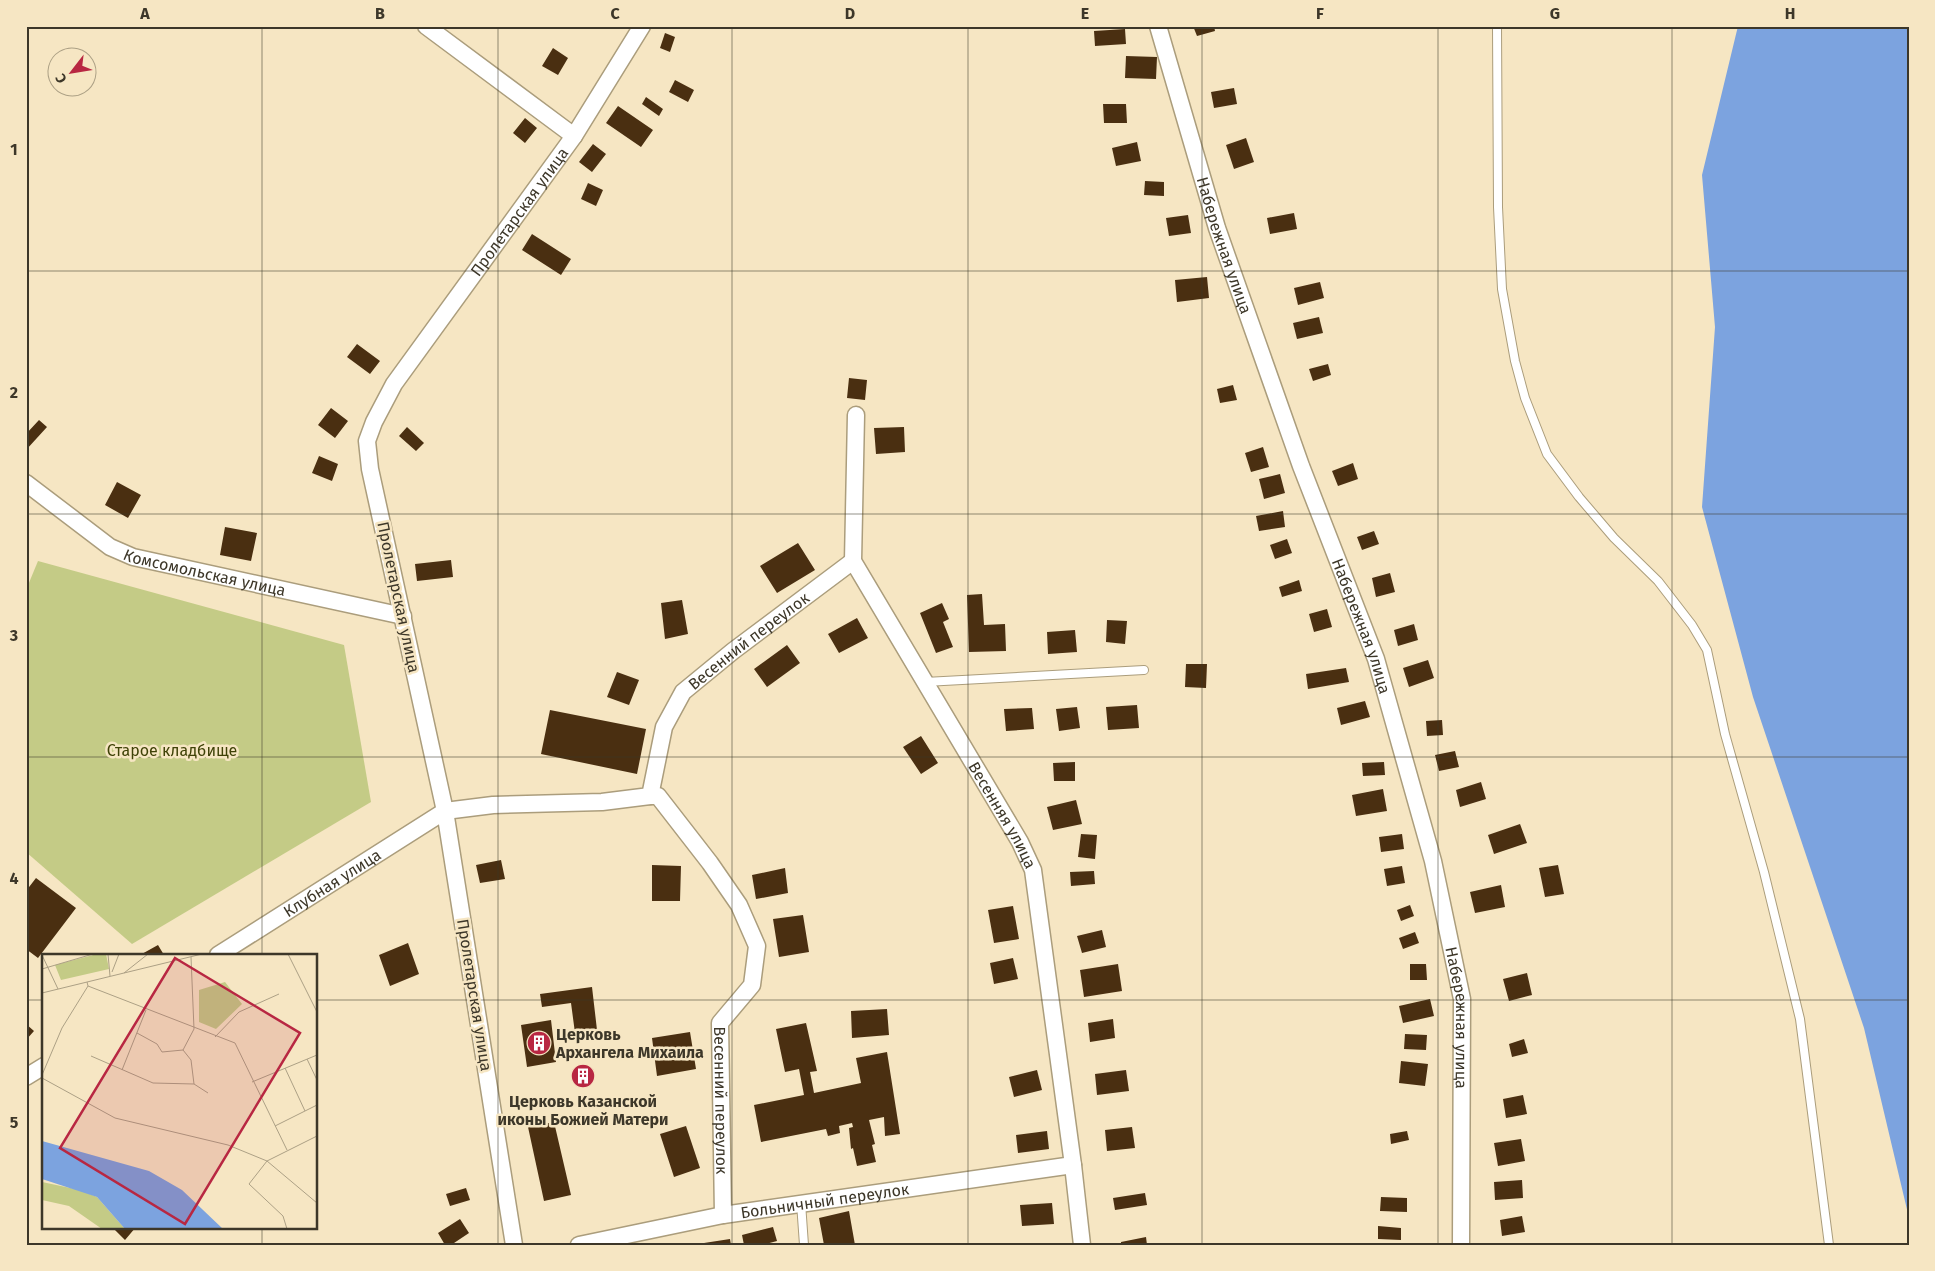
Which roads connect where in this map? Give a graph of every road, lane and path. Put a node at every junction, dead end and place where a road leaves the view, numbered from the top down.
1 (426, 26) edge
2 (642, 26) edge
3 (1158, 26) edge
4 (1497, 26) edge
5 (574, 136) junction
6 (856, 415) dead end
7 (26, 483) edge
8 (853, 561) junction
9 (403, 616) junction
10 (1144, 670) dead end
11 (925, 682) junction
12 (650, 796) junction
13 (446, 811) junction
14 (220, 954) edge
15 (42, 1067) edge
16 (26, 1077) edge
17 (1073, 1165) junction
18 (801, 1204) junction
19 (723, 1215) junction
20 (514, 1245) edge
21 (579, 1245) edge
22 (804, 1245) edge
23 (1082, 1245) edge
24 (1461, 1245) edge
25 (1829, 1245) edge

1 - 5 street
2 - 5 street, Пролетарская улица
3 - 24 street, Набережная улица
4 - 25 lane
5 - 9 street, Пролетарская улица
6 - 8 street
7 - 9 street, Комсомольская улица
8 - 11 street, Весенняя улица
8 - 12 street, Весенний переулок
9 - 13 street, Пролетарская улица
10 - 11 lane
11 - 17 street, Весенняя улица
12 - 13 street
12 - 19 street, Весенний переулок
13 - 14 street, Клубная улица
13 - 20 street, Пролетарская улица
15 - 16 street
17 - 18 street, Больничный переулок
17 - 23 street, Весенняя улица
18 - 19 street, Больничный переулок
18 - 22 lane
19 - 21 street, Больничный переулок

